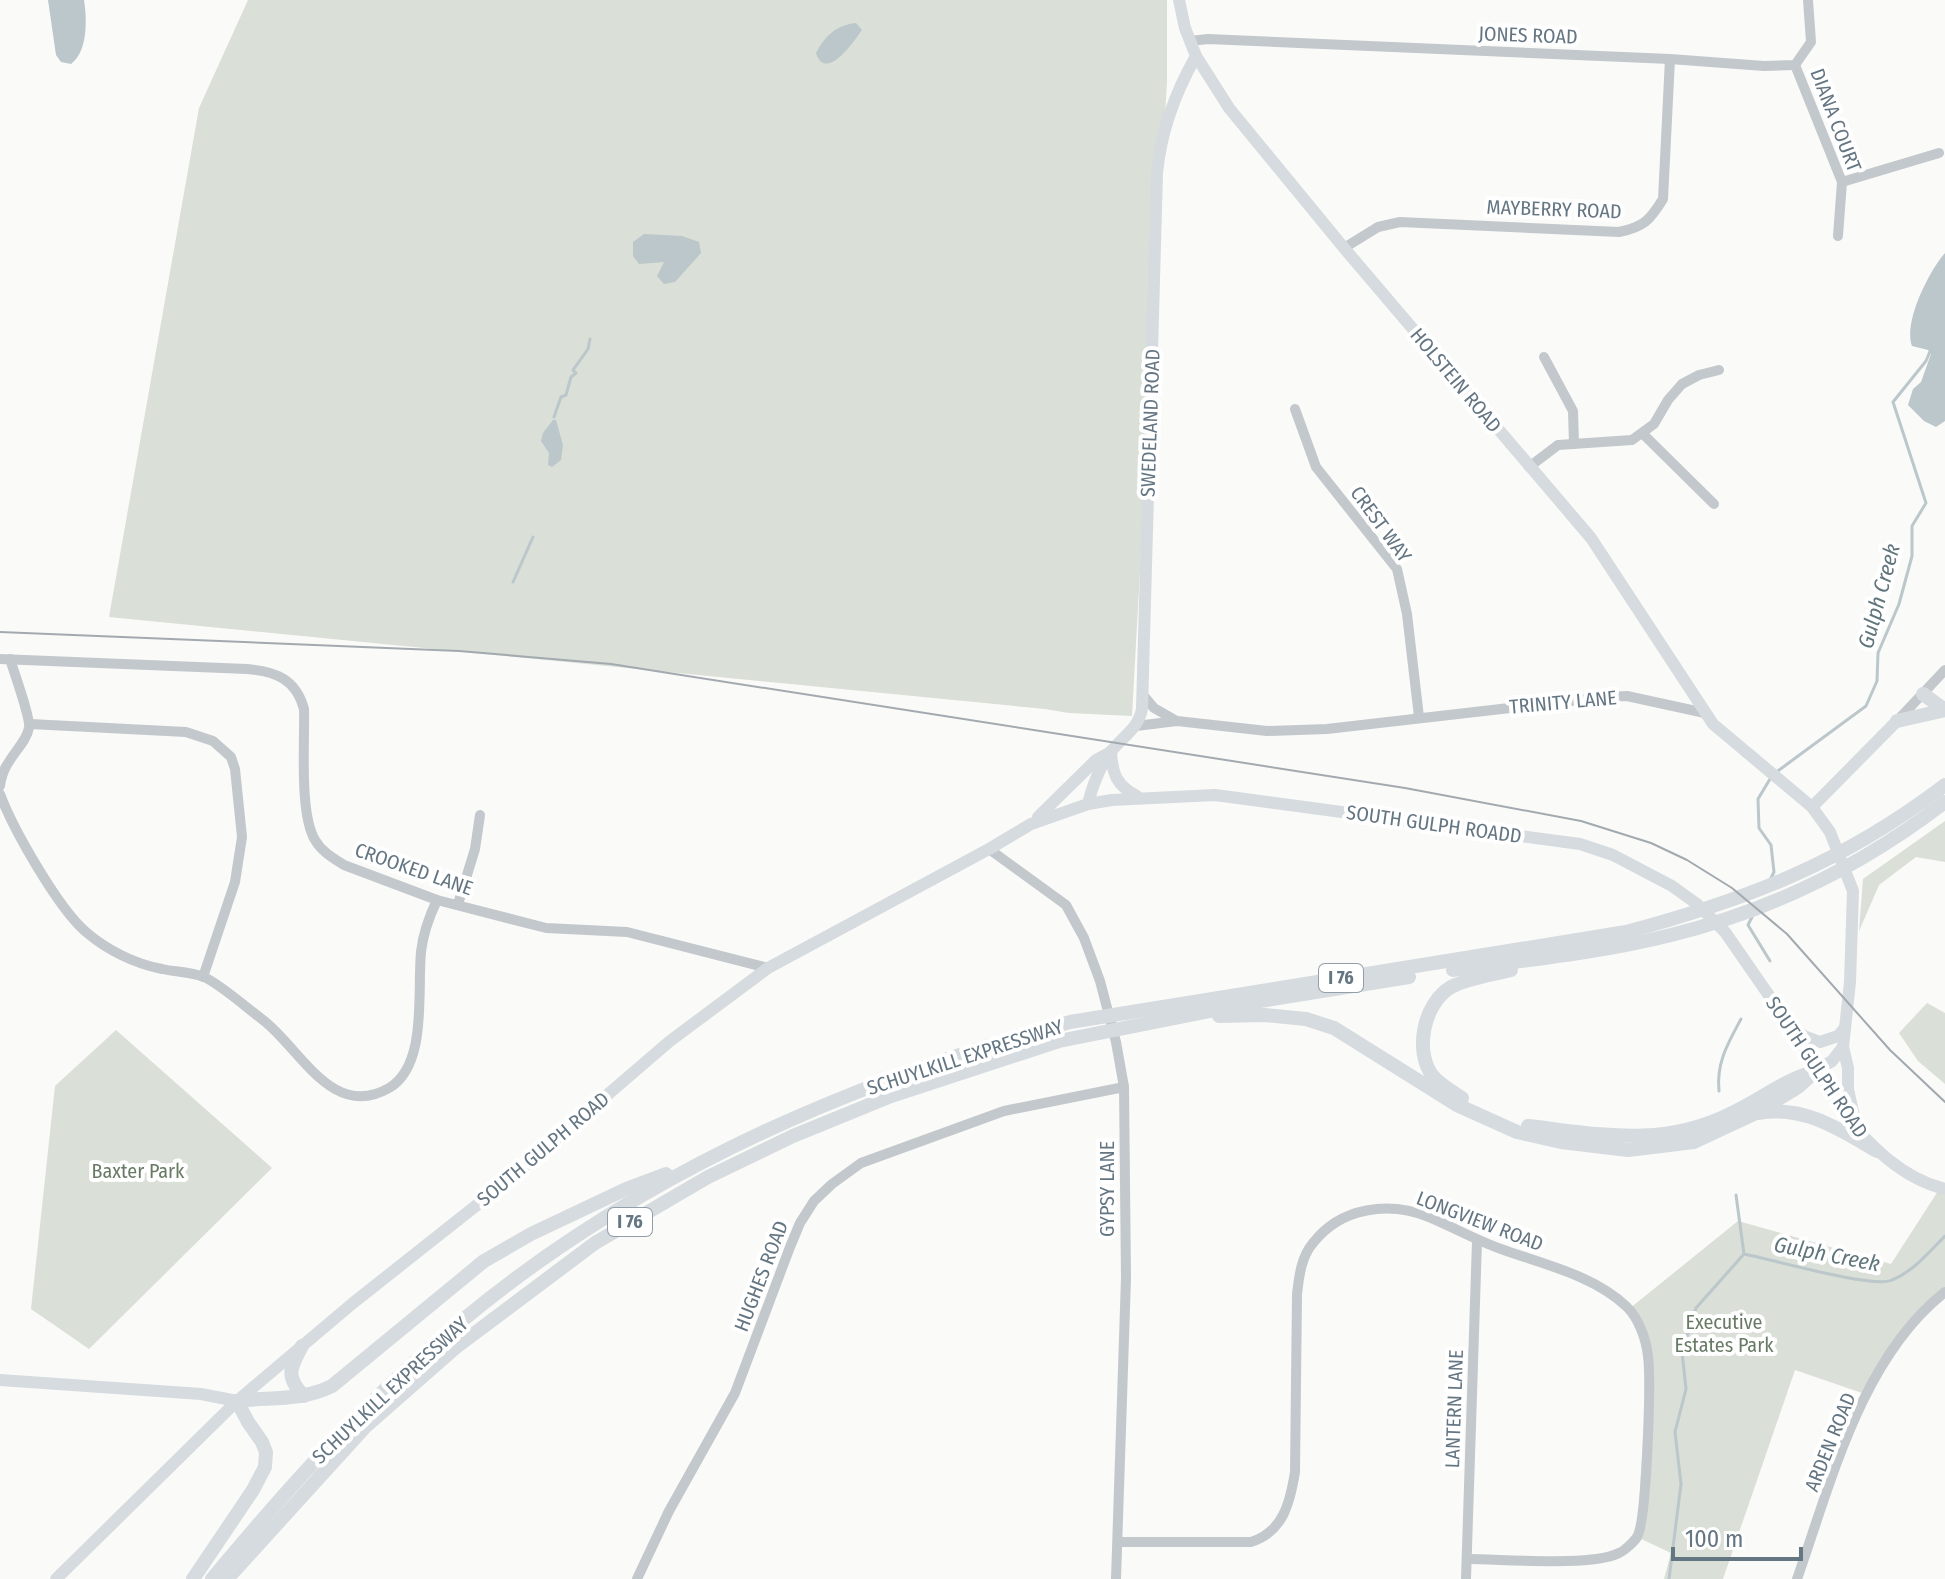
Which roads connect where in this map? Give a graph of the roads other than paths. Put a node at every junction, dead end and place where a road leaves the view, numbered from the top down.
1 (1179, 0) edge
2 (1808, 0) edge
3 (1190, 41) junction
4 (1196, 56) junction
5 (1670, 59) junction
6 (1795, 65) junction
7 (1939, 153) dead end
8 (1842, 182) junction
9 (1838, 236) dead end
10 (1344, 248) junction
11 (1544, 357) dead end
12 (1719, 370) dead end
13 (1295, 409) dead end
14 (1643, 434) junction
15 (1574, 444) junction
16 (1529, 467) junction
17 (1714, 504) dead end
18 (5, 659) edge
19 (1945, 670) edge
20 (1923, 694) junction
21 (1143, 695) junction
22 (1945, 710) edge
23 (1705, 713) junction
24 (1419, 717) junction
25 (1177, 721) junction
26 (1897, 721) junction
27 (30, 724) junction
28 (1135, 728) junction
29 (1110, 752) junction
30 (1087, 772) junction
31 (1945, 785) edge
32 (0, 786) edge
33 (0, 794) edge
34 (1139, 797) junction
35 (1945, 802) edge
36 (1088, 804) junction
37 (1812, 807) junction
38 (480, 815) dead end
39 (1908, 822) junction
40 (1031, 824) junction
41 (989, 849) junction
42 (437, 900) junction
43 (458, 904) junction
44 (1672, 927) junction
45 (1589, 951) junction
46 (1743, 955) joint
47 (768, 968) junction
48 (203, 977) junction
49 (1786, 1020) junction
50 (1131, 1025) junction
51 (1847, 1025) junction
52 (1843, 1047) junction
53 (1817, 1070) junction
54 (1124, 1087) junction
55 (1754, 1114) junction
56 (1858, 1131) junction
57 (1877, 1151) junction
58 (703, 1161) junction
59 (1945, 1189) edge
60 (1477, 1241) junction
61 (1945, 1292) edge
62 (302, 1346) junction
63 (0, 1380) edge
64 (304, 1396) junction
65 (237, 1401) junction
66 (1118, 1542) junction
67 (1468, 1559) junction
68 (56, 1579) edge
69 (193, 1579) edge
70 (212, 1579) edge
71 (227, 1579) edge
72 (637, 1579) edge
73 (1116, 1579) edge
74 (1466, 1579) edge
75 (1797, 1579) edge

1 - 3 main road
2 - 6 street
3 - 4 main road
3 - 5 street, JONES ROAD
4 - 10 main road, HOLSTEIN ROAD
4 - 21 main road, SWEDELAND ROAD
5 - 6 street, JONES ROAD
5 - 10 street, MAYBERRY ROAD
6 - 8 street, DIANA COURT
7 - 8 street
8 - 9 street, DIANA COURT
10 - 16 main road, HOLSTEIN ROAD
11 - 15 street
12 - 14 street
13 - 24 street, CREST WAY
14 - 15 street
14 - 17 street
15 - 16 street
16 - 23 main road, HOLSTEIN ROAD
18 - 27 street
18 - 42 street, CROOKED LANE
19 - 20 street
20 - 22 highway
20 - 26 street
21 - 25 street
21 - 28 main road, SWEDELAND ROAD
22 - 26 highway
23 - 24 street, TRINITY LANE
23 - 37 main road
24 - 25 street, TRINITY LANE
25 - 28 street, TRINITY LANE
26 - 37 main road
27 - 32 street
27 - 48 street
28 - 29 main road
29 - 30 main road
29 - 34 main road
29 - 36 main road
30 - 36 main road
30 - 40 main road
31 - 39 highway, SCHUYLKILL EXPRESSWAY / I 76
33 - 48 street
34 - 36 main road, SOUTH GULPH ROADD
34 - 46 main road, SOUTH GULPH ROADD
35 - 39 highway, SCHUYLKILL EXPRESSWAY / I 76
36 - 40 main road, SOUTH GULPH ROAD
37 - 51 main road
38 - 43 street
39 - 44 highway, SCHUYLKILL EXPRESSWAY / I 76
40 - 41 main road, SOUTH GULPH ROAD
41 - 47 main road, SOUTH GULPH ROAD
41 - 54 street, GYPSY LANE
42 - 43 street, CROOKED LANE
42 - 48 street
43 - 47 street, CROOKED LANE
44 - 45 highway, SCHUYLKILL EXPRESSWAY / I 76
44 - 58 highway, SCHUYLKILL EXPRESSWAY / I 76
45 - 50 highway, SCHUYLKILL EXPRESSWAY / I 76
45 - 53 highway
46 - 49 main road, SOUTH GULPH ROAD
47 - 62 main road, SOUTH GULPH ROAD
49 - 51 main road
49 - 53 main road, SOUTH GULPH ROAD
50 - 55 highway
50 - 71 highway, SCHUYLKILL EXPRESSWAY / I 76
51 - 52 main road
52 - 53 main road
52 - 56 main road
53 - 55 highway
53 - 56 main road, SOUTH GULPH ROAD
54 - 66 street, GYPSY LANE
54 - 72 street, HUGHES ROAD
55 - 57 highway
56 - 57 main road, SOUTH GULPH ROAD
57 - 59 main road, SOUTH GULPH ROAD
58 - 64 highway
58 - 70 highway, SCHUYLKILL EXPRESSWAY / I 76
60 - 66 street, LONGVIEW ROAD
60 - 67 street, LANTERN LANE
60 - 67 street, LONGVIEW ROAD
61 - 75 street, ARDEN ROAD
62 - 64 highway
62 - 65 main road, SOUTH GULPH ROAD
63 - 65 main road
64 - 65 highway
65 - 68 main road, SOUTH GULPH ROAD
65 - 69 highway
66 - 73 street, GYPSY LANE
67 - 74 street, LANTERN LANE

